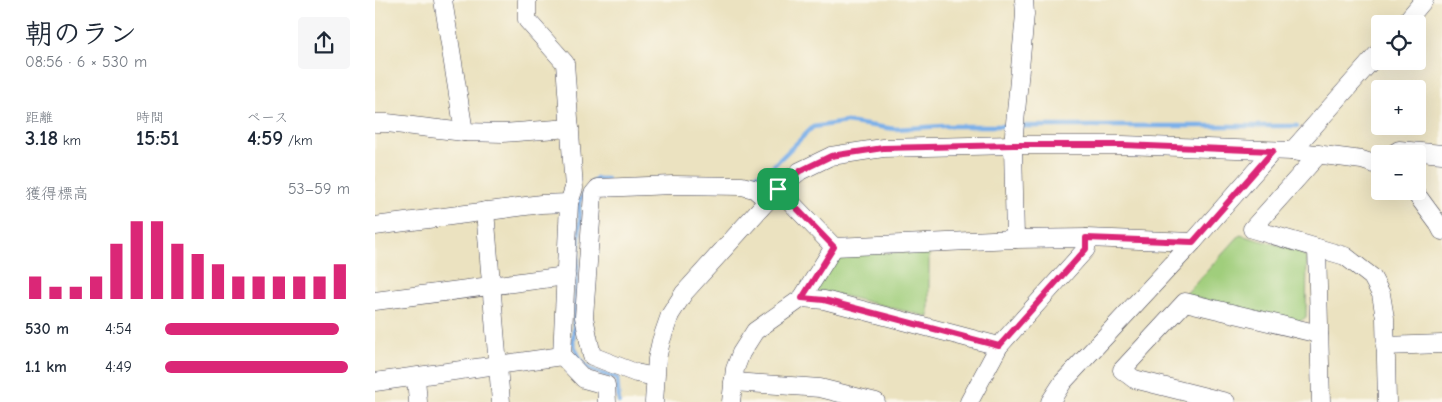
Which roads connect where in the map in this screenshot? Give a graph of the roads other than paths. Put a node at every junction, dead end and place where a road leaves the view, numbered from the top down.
1 (443, 0) edge
2 (527, 0) edge
3 (1024, 0) edge
4 (1425, 0) edge
5 (1412, 15) edge
6 (1371, 61) edge
7 (375, 124) edge
8 (570, 128) junction
9 (464, 132) junction
10 (1014, 133) junction
11 (1273, 151) junction
12 (1292, 152) junction
13 (1426, 153) edge
14 (1319, 154) junction
15 (1442, 154) edge
16 (1371, 163) edge
17 (579, 193) junction
18 (773, 195) junction
19 (1421, 200) edge
20 (485, 211) junction
21 (375, 226) edge
22 (1442, 231) edge
23 (1086, 238) junction
24 (1015, 240) junction
25 (1193, 242) junction
26 (834, 247) junction
27 (1317, 248) junction
28 (566, 276) junction
29 (492, 285) junction
30 (802, 298) junction
31 (375, 301) edge
32 (1319, 334) junction
33 (1442, 344) edge
34 (999, 346) junction
35 (1385, 346) junction
36 (562, 356) junction
37 (498, 366) junction
38 (655, 377) junction
39 (416, 378) junction
40 (375, 382) edge
41 (733, 382) junction
42 (419, 402) edge
43 (501, 402) edge
44 (607, 402) edge
45 (654, 402) edge
46 (731, 402) edge
47 (876, 402) edge
48 (969, 402) edge
49 (1050, 402) edge
50 (1226, 402) edge
51 (1321, 402) edge
52 (1387, 402) edge

1 - 9 street
2 - 8 street
3 - 10 street
4 - 5 street
6 - 12 street
7 - 9 street
8 - 9 street
8 - 17 street
10 - 11 street
10 - 18 street
10 - 24 street
11 - 12 street
11 - 25 street
12 - 14 street
13 - 15 street
14 - 16 street
14 - 27 street
17 - 18 street
17 - 20 street
17 - 28 street
17 - 38 street
18 - 26 street
18 - 38 street
19 - 22 street
20 - 21 street
20 - 29 street
23 - 24 street
23 - 25 street
23 - 34 street
24 - 26 street
25 - 49 street
26 - 30 street
27 - 32 street
27 - 35 street
28 - 29 street
28 - 36 street
29 - 31 street
29 - 37 street
30 - 34 street
30 - 41 street
32 - 50 street
32 - 51 street
33 - 35 street
34 - 48 street
35 - 52 street
36 - 37 street
36 - 44 street
37 - 39 street
37 - 43 street
38 - 45 street
39 - 40 street
39 - 42 street
41 - 46 street
41 - 47 street

